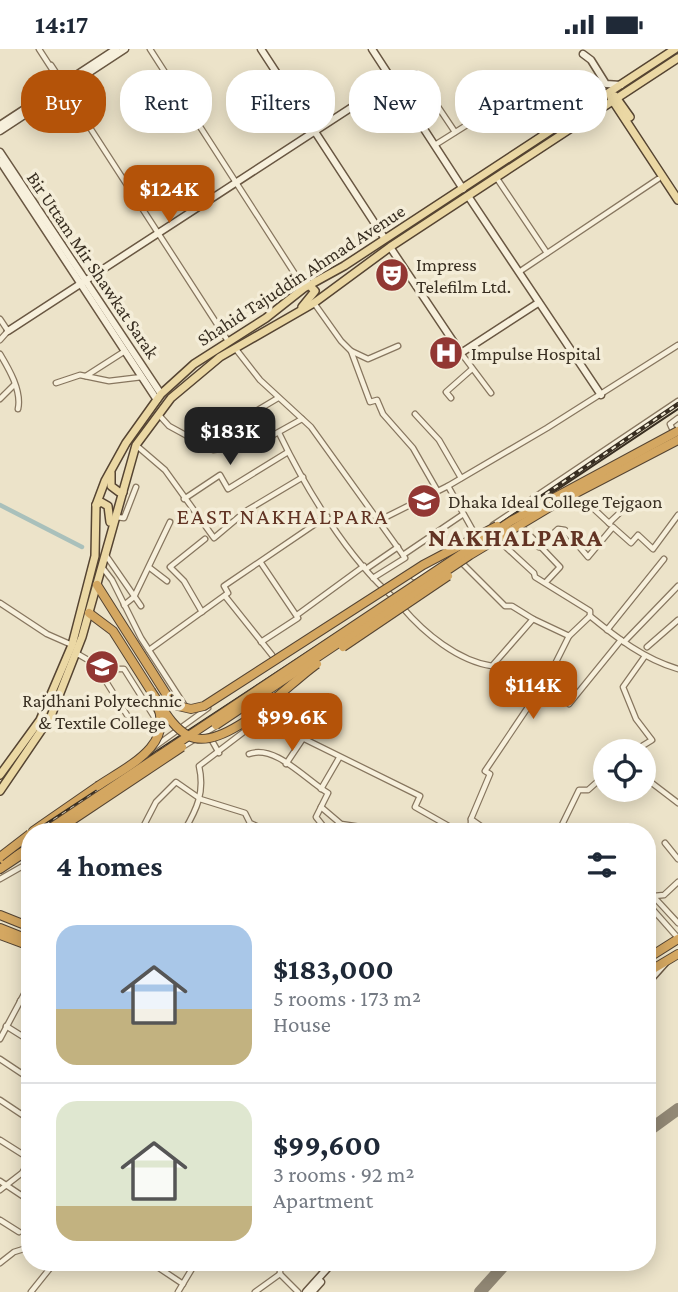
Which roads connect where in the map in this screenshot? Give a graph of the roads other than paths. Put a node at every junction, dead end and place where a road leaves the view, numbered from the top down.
1 (116, 49) edge
2 (125, 49) edge
3 (150, 49) edge
4 (261, 49) edge
5 (372, 49) edge
6 (675, 49) edge
7 (581, 51) edge
8 (40, 52) edge
9 (678, 58) edge
10 (54, 70) edge
11 (84, 70) edge
12 (87, 70) edge
13 (275, 70) edge
14 (385, 70) edge
15 (652, 75) junction
16 (622, 85) junction
17 (613, 97) junction
18 (607, 101) edge
19 (607, 105) edge
20 (607, 106) edge
21 (441, 111) edge
22 (21, 113) edge
23 (624, 113) junction
24 (21, 116) edge
25 (0, 125) edge
26 (0, 131) edge
27 (455, 132) joint
28 (94, 133) edge
29 (312, 133) edge
30 (316, 133) edge
31 (427, 133) edge
32 (553, 133) edge
33 (556, 133) edge
34 (544, 135) joint
35 (643, 141) junction
36 (435, 145) junction
37 (0, 152) edge
38 (0, 161) edge
39 (3, 171) edge
40 (496, 177) junction
41 (658, 179) dead end
42 (236, 183) junction
43 (463, 189) junction
44 (678, 191) edge
45 (468, 197) junction
46 (678, 200) edge
47 (159, 233) junction
48 (384, 239) junction
49 (390, 247) junction
50 (547, 253) junction
51 (344, 266) junction
52 (518, 273) junction
53 (83, 283) junction
54 (341, 283) junction
55 (307, 286) junction
56 (314, 303) junction
57 (538, 303) junction
58 (298, 311) junction
59 (0, 319) edge
60 (8, 331) junction
61 (0, 341) edge
62 (228, 341) junction
63 (678, 345) edge
64 (398, 346) dead end
65 (235, 348) junction
66 (125, 351) junction
67 (351, 351) junction
68 (461, 353) junction
69 (0, 354) edge
70 (472, 369) junction
71 (86, 377) junction
72 (143, 377) junction
73 (56, 383) dead end
74 (15, 385) junction
75 (491, 393) dead end
76 (601, 395) junction
77 (159, 397) junction
78 (278, 398) junction
79 (451, 398) dead end
80 (0, 399) edge
81 (678, 401) edge
82 (18, 409) dead end
83 (415, 414) dead end
84 (158, 415) junction
85 (678, 418) edge
86 (302, 419) junction
87 (229, 422) dead end
88 (678, 431) edge
89 (279, 433) junction
90 (678, 441) edge
91 (136, 445) junction
92 (288, 452) junction
93 (112, 467) junction
94 (303, 477) junction
95 (461, 478) junction
96 (447, 486) junction
97 (136, 487) dead end
98 (438, 490) junction
99 (123, 492) junction
100 (184, 499) junction
101 (630, 503) dead end
102 (96, 505) junction
103 (595, 510) dead end
104 (462, 515) junction
105 (678, 515) edge
106 (327, 516) junction
107 (115, 517) junction
108 (511, 517) junction
109 (378, 521) junction
110 (170, 522) dead end
111 (611, 525) junction
112 (487, 529) junction
113 (109, 534) junction
114 (477, 537) junction
115 (205, 539) dead end
116 (496, 539) junction
117 (398, 547) junction
118 (538, 547) junction
119 (105, 553) junction
120 (403, 555) junction
121 (470, 555) junction
122 (664, 559) dead end
123 (461, 562) junction
124 (261, 563) junction
125 (101, 566) junction
126 (150, 568) junction
127 (365, 568) junction
128 (414, 577) dead end
129 (373, 578) junction
130 (167, 580) dead end
131 (546, 582) junction
132 (97, 585) junction
133 (678, 586) edge
134 (225, 596) junction
135 (134, 597) junction
136 (0, 603) edge
137 (398, 603) junction
138 (124, 605) junction
139 (141, 605) dead end
140 (202, 612) junction
141 (89, 614) junction
142 (297, 615) junction
143 (590, 616) junction
144 (533, 619) junction
145 (678, 620) edge
146 (607, 630) junction
147 (569, 636) junction
148 (307, 640) dead end
149 (622, 641) junction
150 (261, 642) junction
151 (647, 647) dead end
152 (74, 649) junction
153 (149, 650) junction
154 (272, 656) dead end
155 (645, 656) junction
156 (95, 664) junction
157 (678, 669) edge
158 (150, 691) junction
159 (569, 704) dead end
160 (127, 715) dead end
161 (193, 718) junction
162 (158, 723) dead end
163 (304, 737) junction
164 (211, 739) dead end
165 (651, 739) edge
166 (219, 753) junction
167 (249, 754) dead end
168 (339, 758) junction
169 (286, 764) junction
170 (0, 775) edge
171 (593, 786) edge
172 (656, 786) edge
173 (321, 789) junction
174 (0, 791) edge
175 (200, 799) junction
176 (678, 803) edge
177 (321, 807) junction
178 (471, 819) junction
179 (44, 823) edge
180 (44, 823) edge
181 (58, 823) edge
182 (66, 823) edge
183 (66, 823) edge
184 (145, 823) edge
185 (188, 823) edge
186 (250, 823) edge
187 (321, 823) edge
188 (340, 823) edge
189 (443, 823) edge
190 (471, 823) edge
191 (477, 823) edge
192 (563, 823) edge
193 (21, 841) edge
194 (665, 843) dead end
195 (21, 850) edge
196 (678, 859) edge
197 (0, 860) edge
198 (21, 867) edge
199 (0, 879) edge
200 (678, 882) edge
201 (656, 896) edge
202 (656, 899) edge
203 (0, 915) edge
204 (656, 915) edge
205 (0, 923) edge
206 (21, 923) edge
207 (678, 923) edge
208 (0, 928) edge
209 (21, 931) edge
210 (0, 935) edge
211 (21, 936) edge
212 (21, 943) edge
213 (677, 945) edge
214 (656, 954) edge
215 (666, 961) junction
216 (656, 967) edge
217 (656, 973) edge
218 (20, 1001) edge
219 (6, 1026) junction
220 (21, 1035) edge
221 (0, 1039) edge
222 (0, 1059) edge
223 (21, 1073) edge
224 (0, 1100) edge
225 (21, 1114) edge
226 (0, 1140) edge
227 (21, 1153) edge
228 (21, 1174) edge
229 (0, 1181) edge
230 (6, 1186) junction
231 (0, 1190) edge
232 (21, 1195) edge
233 (0, 1220) edge
234 (19, 1232) dead end
235 (21, 1250) edge
236 (0, 1263) edge
237 (48, 1271) edge
238 (164, 1271) edge
239 (191, 1271) edge
240 (326, 1271) edge
241 (328, 1271) edge
242 (281, 1273) joint
243 (183, 1284) junction
244 (31, 1292) edge
245 (178, 1292) edge
246 (255, 1292) edge
247 (298, 1292) edge
248 (306, 1292) edge
249 (312, 1292) edge

1 - 11 main road
2 - 12 main road
3 - 42 street
4 - 13 main road
5 - 14 main road
6 - 16 main road, Shahid Tajuddin Ahmad Avenue
7 - 16 main road
7 - 17 main road
8 - 10 street
9 - 15 main road, Shahid Tajuddin Ahmad Avenue
15 - 17 main road, Shahid Tajuddin Ahmad Avenue
15 - 23 main road
16 - 17 main road, Shahid Tajuddin Ahmad Avenue
17 - 18 main road, Shahid Tajuddin Ahmad Avenue
17 - 19 main road, Shahid Tajuddin Ahmad Avenue
17 - 23 main road
20 - 23 main road
21 - 27 street
22 - 25 main road
23 - 35 main road
24 - 26 main road
27 - 36 street
28 - 47 street
29 - 42 main road
30 - 48 main road
31 - 36 main road
32 - 34 main road, Shahid Tajuddin Ahmad Avenue
33 - 40 main road, Shahid Tajuddin Ahmad Avenue
34 - 43 main road, Shahid Tajuddin Ahmad Avenue
35 - 44 main road
35 - 46 main road
36 - 43 main road
37 - 53 main road, Bir Uttam Mir Shawkat Sarak
38 - 39 main road, Bir Uttam Mir Shawkat Sarak
39 - 53 main road, Bir Uttam Mir Shawkat Sarak
40 - 45 main road, Shahid Tajuddin Ahmad Avenue
40 - 50 street
41 - 50 street
42 - 47 main road
42 - 55 street
43 - 48 main road, Shahid Tajuddin Ahmad Avenue
45 - 49 main road, Shahid Tajuddin Ahmad Avenue
45 - 52 main road
47 - 53 main road
47 - 62 street
48 - 51 main road, Shahid Tajuddin Ahmad Avenue
49 - 54 main road, Shahid Tajuddin Ahmad Avenue
49 - 68 main road
50 - 52 street
51 - 54 main road
51 - 55 main road, Shahid Tajuddin Ahmad Avenue
52 - 57 main road
53 - 60 main road
53 - 66 main road, Bir Uttam Mir Shawkat Sarak
53 - 77 main road, Bir Uttam Mir Shawkat Sarak
54 - 56 main road, Shahid Tajuddin Ahmad Avenue
55 - 58 main road
55 - 62 main road, Shahid Tajuddin Ahmad Avenue
56 - 58 main road, Shahid Tajuddin Ahmad Avenue
56 - 67 street
57 - 68 main road
57 - 76 main road
58 - 65 main road, Shahid Tajuddin Ahmad Avenue
59 - 60 street
60 - 61 street
62 - 77 main road, Shahid Tajuddin Ahmad Avenue
63 - 76 street
64 - 67 street
65 - 78 street
65 - 84 main road, Shahid Tajuddin Ahmad Avenue
66 - 71 street
66 - 72 main road, Bir Uttam Mir Shawkat Sarak
67 - 98 street
68 - 70 street
69 - 74 street
70 - 75 street
70 - 79 street
71 - 72 street
71 - 73 street
72 - 77 main road, Bir Uttam Mir Shawkat Sarak
74 - 80 street
74 - 82 street
76 - 95 street
77 - 93 main road, Shahid Tajuddin Ahmad Avenue
78 - 86 street
78 - 87 street
81 - 108 street
83 - 95 street
84 - 89 street
84 - 91 main road, Shahid Tajuddin Ahmad Avenue
85 - 90 street
86 - 89 street
86 - 109 street
88 - 108 highway, bridge
89 - 92 street
90 - 121 highway, bridge
91 - 99 main road, Shahid Tajuddin Ahmad Avenue
91 - 100 street
92 - 94 street
92 - 100 street
93 - 99 main road
93 - 102 main road, Shahid Tajuddin Ahmad Avenue
94 - 100 street
94 - 106 street
95 - 96 street
96 - 98 street
96 - 104 street
97 - 107 street
98 - 109 street
99 - 107 main road, Shahid Tajuddin Ahmad Avenue
101 - 111 street
102 - 113 main road
102 - 152 main road, Shahid Tajuddin Ahmad Avenue
103 - 111 street
104 - 114 street
104 - 120 street
105 - 111 street
106 - 124 street
106 - 127 street
107 - 113 main road, Shahid Tajuddin Ahmad Avenue
108 - 112 street
108 - 118 street
108 - 132 highway, bridge
108 - 181 highway, bridge
109 - 117 street
110 - 126 street
111 - 118 street
112 - 114 street
112 - 116 street
113 - 119 main road, Shahid Tajuddin Ahmad Avenue
114 - 128 street
115 - 140 street
116 - 123 street
116 - 131 street
117 - 120 street
117 - 127 street
118 - 131 street
119 - 125 main road, Shahid Tajuddin Ahmad Avenue
119 - 135 street
120 - 129 street
121 - 158 highway, bridge
121 - 182 highway, bridge
122 - 146 street
123 - 137 street
123 - 144 street
124 - 134 street
124 - 142 street
125 - 132 main road, Shahid Tajuddin Ahmad Avenue
125 - 138 street
126 - 130 street
126 - 135 street
127 - 129 street
127 - 142 street
129 - 137 street
131 - 143 street
132 - 141 main road, Shahid Tajuddin Ahmad Avenue
133 - 149 street
134 - 140 street
134 - 150 street
135 - 138 street
135 - 139 street
136 - 152 street
137 - 144 street
137 - 183 street
138 - 153 street
140 - 153 street
141 - 152 main road, Shahid Tajuddin Ahmad Avenue
141 - 158 highway
142 - 150 street
143 - 146 street
143 - 147 street
144 - 147 street
145 - 151 street
146 - 149 street
147 - 178 street
148 - 161 street
149 - 155 street
149 - 159 street
150 - 154 street
152 - 156 street
152 - 170 main road, Shahid Tajuddin Ahmad Avenue
152 - 174 main road, Shahid Tajuddin Ahmad Avenue
153 - 161 street
155 - 157 street
155 - 165 street
156 - 160 street
156 - 162 street
158 - 179 highway, bridge
161 - 180 street
163 - 166 street
163 - 168 street
163 - 169 street
164 - 166 street
166 - 175 street
167 - 169 street
168 - 173 street
168 - 189 street
169 - 173 street
171 - 192 street
172 - 176 street
173 - 177 street
175 - 184 street
175 - 185 street
175 - 186 street
177 - 187 street
177 - 188 street
178 - 190 street
178 - 191 street
193 - 197 highway, bridge
194 - 196 street
195 - 197 highway, bridge
198 - 199 street
200 - 201 street
202 - 207 street
203 - 206 highway
204 - 213 street
205 - 209 highway
208 - 211 highway
210 - 212 highway
213 - 214 highway
213 - 215 highway
215 - 216 highway
215 - 217 main road
218 - 219 street
219 - 220 street
219 - 221 street
222 - 223 street
224 - 225 street
226 - 227 street
228 - 230 street
229 - 230 street
230 - 231 street
230 - 232 street
233 - 234 street
235 - 236 street
237 - 244 street
238 - 243 street
239 - 243 street
240 - 248 main road
241 - 249 main road
242 - 246 street
242 - 247 street
243 - 245 street

